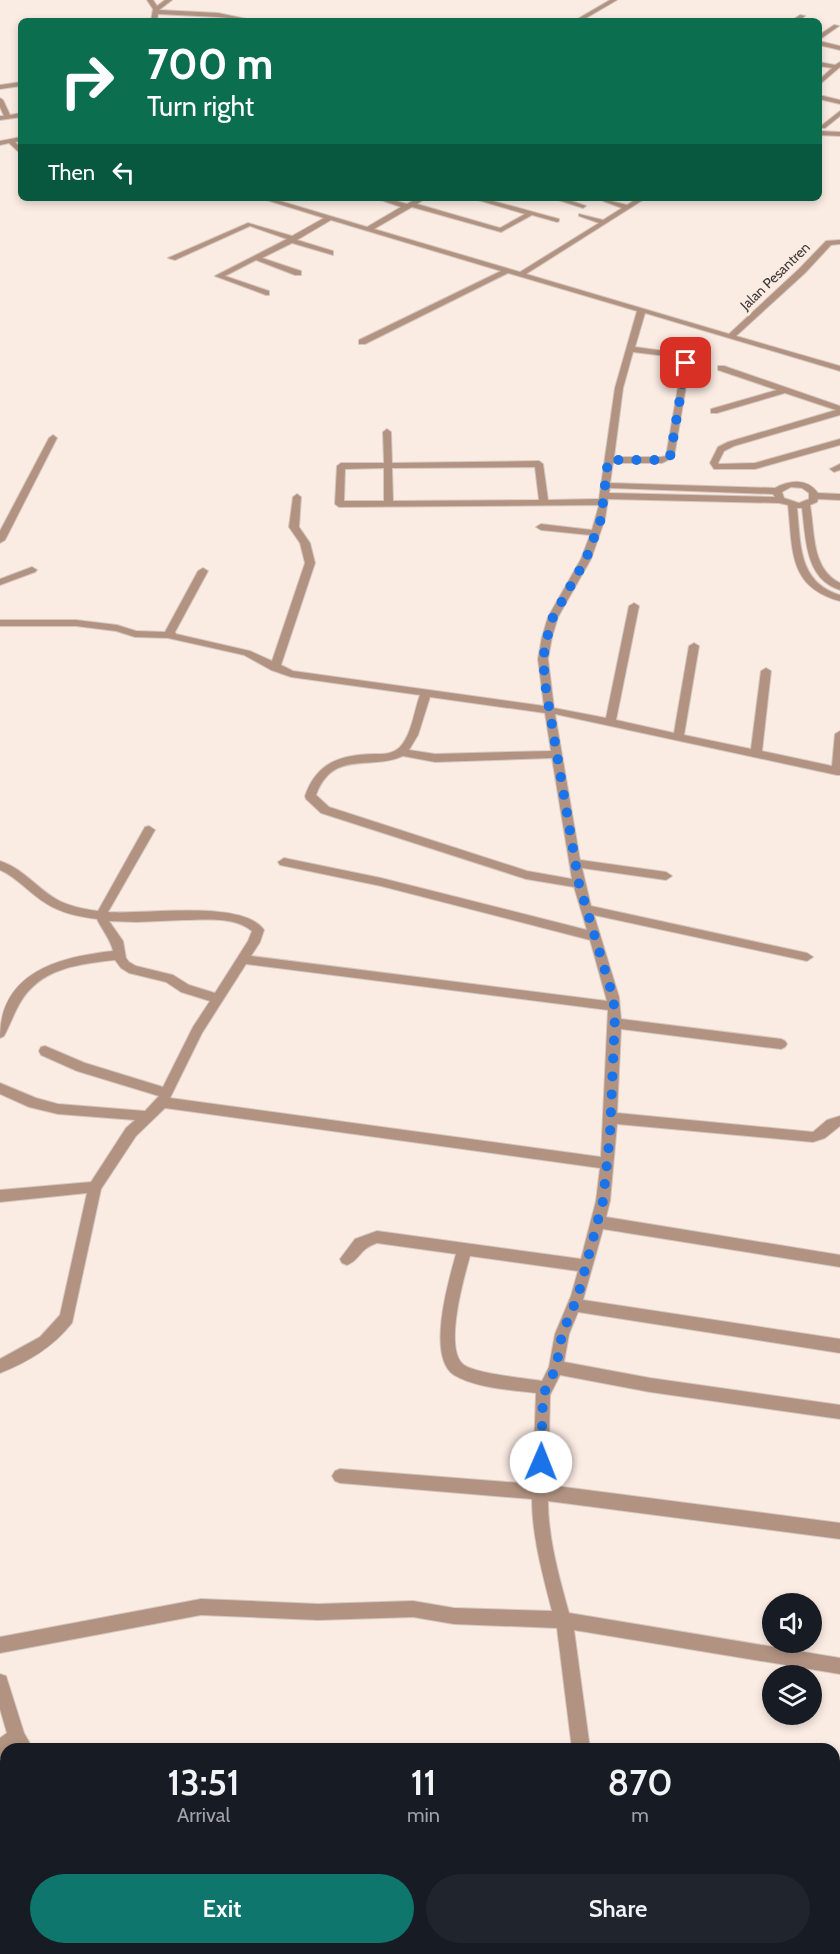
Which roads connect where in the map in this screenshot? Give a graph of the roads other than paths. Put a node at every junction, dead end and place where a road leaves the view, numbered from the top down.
1 (150, 0) edge
2 (169, 0) edge
3 (614, 0) edge
4 (156, 10) junction
5 (193, 14) junction
6 (802, 16) dead end
7 (155, 18) edge
8 (192, 18) edge
9 (226, 18) edge
10 (582, 18) edge
11 (799, 18) edge
12 (836, 26) dead end
13 (822, 36) edge
14 (822, 44) edge
15 (840, 48) edge
16 (822, 51) edge
17 (840, 54) edge
18 (835, 68) edge
19 (822, 80) edge
20 (18, 84) edge
21 (0, 87) edge
22 (822, 98) edge
23 (0, 100) edge
24 (840, 102) edge
25 (840, 113) edge
26 (18, 116) edge
27 (8, 117) junction
28 (0, 118) edge
29 (822, 129) edge
30 (822, 130) edge
31 (840, 134) edge
32 (18, 140) edge
33 (11, 141) junction
34 (0, 143) edge
35 (18, 149) edge
36 (272, 201) edge
37 (390, 201) edge
38 (418, 201) edge
39 (485, 201) edge
40 (566, 201) edge
41 (605, 201) dead end
42 (639, 201) edge
43 (410, 206) junction
44 (583, 206) dead end
45 (628, 208) junction
46 (531, 213) junction
47 (581, 215) dead end
48 (328, 219) junction
49 (557, 220) dead end
50 (604, 222) junction
51 (366, 230) junction
52 (292, 240) junction
53 (840, 242) edge
54 (330, 253) dead end
55 (172, 258) dead end
56 (255, 258) junction
57 (508, 270) junction
58 (298, 273) dead end
59 (521, 274) junction
60 (266, 293) dead end
61 (642, 309) junction
62 (731, 336) junction
63 (362, 342) dead end
64 (630, 349) junction
65 (721, 368) dead end
66 (840, 369) edge
67 (786, 390) junction
68 (840, 410) edge
69 (714, 411) dead end
70 (387, 432) dead end
71 (53, 438) dead end
72 (840, 442) edge
73 (608, 460) junction
74 (388, 466) junction
75 (604, 494) junction
76 (297, 496) dead end
77 (778, 496) junction
78 (815, 496) junction
79 (840, 496) edge
80 (544, 502) junction
81 (389, 504) junction
82 (792, 505) junction
83 (806, 505) junction
84 (541, 527) dead end
85 (596, 533) junction
86 (0, 540) edge
87 (798, 545) junction
88 (812, 546) junction
89 (32, 570) dead end
90 (203, 571) dead end
91 (0, 582) edge
92 (840, 587) edge
93 (840, 598) edge
94 (634, 606) dead end
95 (0, 623) edge
96 (171, 634) junction
97 (694, 646) dead end
98 (276, 668) junction
99 (766, 671) dead end
100 (426, 694) junction
101 (550, 710) junction
102 (610, 723) junction
103 (840, 734) edge
104 (679, 736) junction
105 (402, 752) junction
106 (756, 753) junction
107 (557, 754) junction
108 (838, 771) edge
109 (149, 830) dead end
110 (284, 862) dead end
111 (575, 863) junction
112 (0, 865) edge
113 (666, 876) dead end
114 (579, 884) junction
115 (585, 909) junction
116 (101, 915) junction
117 (593, 936) junction
118 (118, 955) junction
119 (807, 957) dead end
120 (243, 959) junction
121 (217, 998) junction
122 (614, 1006) junction
123 (614, 1023) junction
124 (0, 1033) edge
125 (781, 1044) dead end
126 (45, 1051) dead end
127 (0, 1088) edge
128 (164, 1098) junction
129 (147, 1116) junction
130 (610, 1118) junction
131 (840, 1121) edge
132 (607, 1163) junction
133 (95, 1187) junction
134 (0, 1196) edge
135 (599, 1222) junction
136 (465, 1248) junction
137 (347, 1259) dead end
138 (840, 1261) edge
139 (586, 1266) junction
140 (574, 1305) junction
141 (840, 1346) edge
142 (0, 1366) edge
143 (556, 1368) junction
144 (545, 1388) junction
145 (840, 1412) edge
146 (340, 1476) dead end
147 (540, 1491) junction
148 (840, 1531) edge
149 (563, 1620) junction
150 (0, 1645) edge
151 (840, 1666) edge
152 (0, 1682) edge
153 (21, 1742) edge
154 (580, 1743) edge

1 - 4 street
2 - 4 street
3 - 10 street
4 - 5 street
4 - 7 street
5 - 8 street
5 - 9 street
6 - 11 street
12 - 13 street
14 - 15 street
16 - 17 street
18 - 19 street
20 - 21 street
22 - 24 street
23 - 27 street
25 - 29 street
26 - 27 street
27 - 28 street
30 - 31 street
32 - 33 street
33 - 34 street
33 - 35 street
36 - 48 street
37 - 43 street
38 - 43 street
39 - 46 street
40 - 44 street
41 - 45 street
42 - 45 street
43 - 46 street
43 - 51 street
45 - 50 street
46 - 49 street
47 - 50 street
48 - 51 street
48 - 52 street
50 - 59 street
51 - 57 street
52 - 54 street
52 - 55 street
52 - 56 street
53 - 62 street, Jalan Pesantren
56 - 58 street
56 - 60 street
57 - 59 street
57 - 63 street
59 - 61 street
61 - 62 street
61 - 64 street
62 - 66 street
64 - 73 street
64 - 73 street
65 - 67 street
67 - 68 street
67 - 69 street
68 - 72 street
70 - 74 street
71 - 86 street
73 - 75 street
74 - 80 street
74 - 81 street
74 - 81 street
75 - 77 street
75 - 80 street
75 - 85 street
76 - 98 street
77 - 78 street
77 - 82 street
78 - 79 street
78 - 83 street
80 - 81 street
82 - 83 street
82 - 87 street
83 - 88 street
84 - 85 street
85 - 101 street
87 - 88 street
87 - 93 street
88 - 92 street
89 - 91 street
90 - 96 street
94 - 102 street
95 - 96 street
96 - 98 street
97 - 104 street
98 - 100 street
99 - 106 street
100 - 101 street
100 - 105 street
101 - 102 street
101 - 107 street
102 - 104 street
103 - 108 street
104 - 106 street
105 - 107 street
105 - 114 street
106 - 108 street
107 - 111 street
109 - 116 street
110 - 117 street
111 - 113 street
111 - 114 street
112 - 116 street
114 - 115 street
115 - 117 street
115 - 119 street
116 - 118 street
116 - 120 street
117 - 122 street
118 - 121 street
118 - 124 street
120 - 121 street
120 - 122 street
121 - 128 street
122 - 123 street
123 - 125 street
123 - 130 street
126 - 128 street
127 - 129 street
128 - 129 street
128 - 132 street
129 - 133 street
130 - 131 street
130 - 132 street
132 - 135 street
133 - 134 street
133 - 142 street
135 - 138 street
135 - 139 street
136 - 137 street
136 - 139 street
136 - 144 street
139 - 140 street
140 - 141 street
140 - 143 street
143 - 144 street
143 - 145 street
144 - 147 street
146 - 147 street
147 - 148 street
147 - 149 street
149 - 150 street
149 - 151 street
149 - 154 street
152 - 153 street

